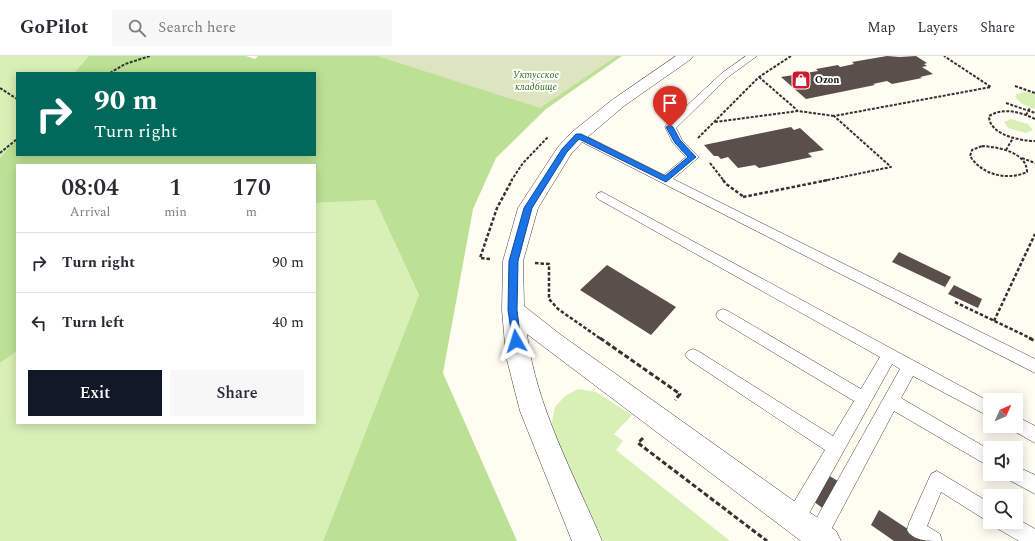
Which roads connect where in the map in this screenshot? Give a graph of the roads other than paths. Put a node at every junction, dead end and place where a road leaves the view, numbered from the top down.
1 (686, 56) edge
2 (752, 56) edge
3 (578, 136) junction
4 (666, 179) junction
5 (602, 196) dead end
6 (513, 310) junction
7 (723, 315) dead end
8 (693, 355) dead end
9 (889, 355) junction
10 (910, 366) junction
11 (1035, 366) edge
12 (864, 399) junction
13 (891, 401) junction
14 (983, 406) edge
15 (1023, 428) edge
16 (1035, 435) edge
17 (836, 447) junction
18 (983, 455) edge
19 (1023, 479) edge
20 (1035, 486) edge
21 (983, 508) edge
22 (794, 519) junction
23 (1017, 529) edge
24 (822, 538) edge
25 (1035, 540) edge
26 (587, 541) edge
27 (933, 541) edge

1 - 3 street
2 - 4 lane
3 - 4 lane
3 - 6 street
4 - 11 lane
5 - 9 lane
6 - 22 street
6 - 26 street
7 - 12 lane
8 - 17 lane
9 - 10 lane
9 - 12 lane
10 - 13 lane
10 - 14 lane
12 - 17 lane
13 - 18 lane
13 - 24 lane
15 - 16 lane
17 - 22 lane
19 - 20 lane
21 - 27 lane
22 - 24 street
23 - 25 lane

